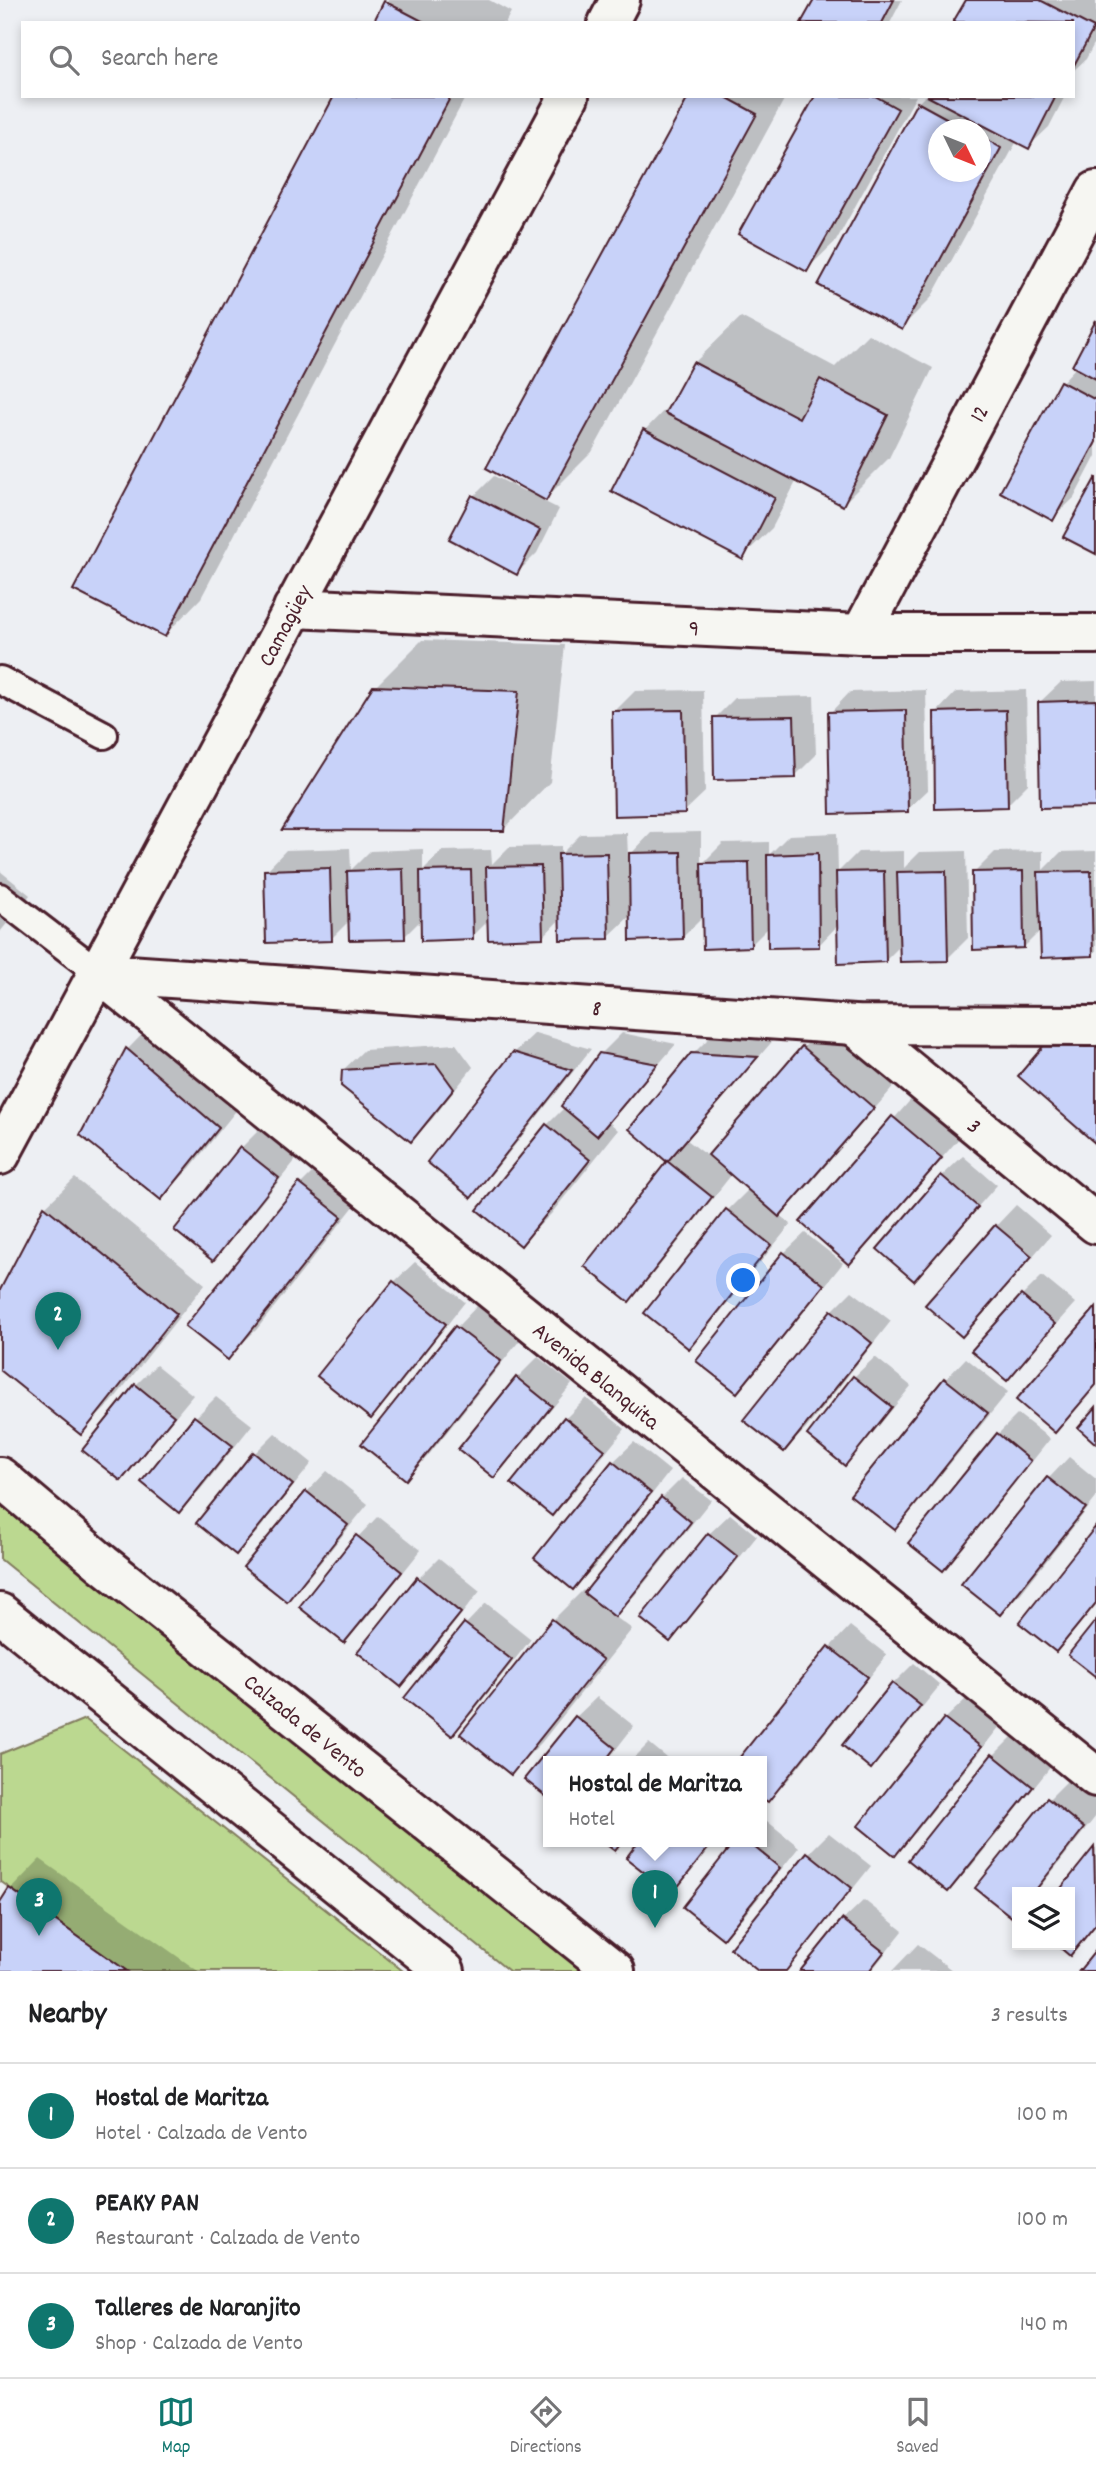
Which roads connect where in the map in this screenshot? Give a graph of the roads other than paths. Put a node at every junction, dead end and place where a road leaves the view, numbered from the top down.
1 (620, 0) edge
2 (609, 21) edge
3 (568, 98) edge
4 (1096, 191) edge
5 (293, 608) junction
6 (861, 634) junction
7 (1096, 634) edge
8 (0, 680) edge
9 (104, 735) dead end
10 (0, 897) edge
11 (99, 973) junction
12 (854, 1025) junction
13 (1096, 1026) edge
14 (0, 1155) edge
15 (1096, 1224) edge
16 (0, 1477) edge
17 (0, 1613) edge
18 (1096, 1777) edge
19 (445, 1971) edge
20 (615, 1971) edge

1 - 2 street
3 - 5 street, Camagüey
4 - 6 street, 12
5 - 6 street, 9
5 - 11 street, Camagüey
6 - 7 street, 9
8 - 9 lane
10 - 11 lane
11 - 12 street, 8
11 - 14 street, Camagüey
11 - 18 street, Avenida Blanquita
12 - 13 street, 8
12 - 15 street, 3
16 - 20 street, Calzada de Vento
17 - 19 street

